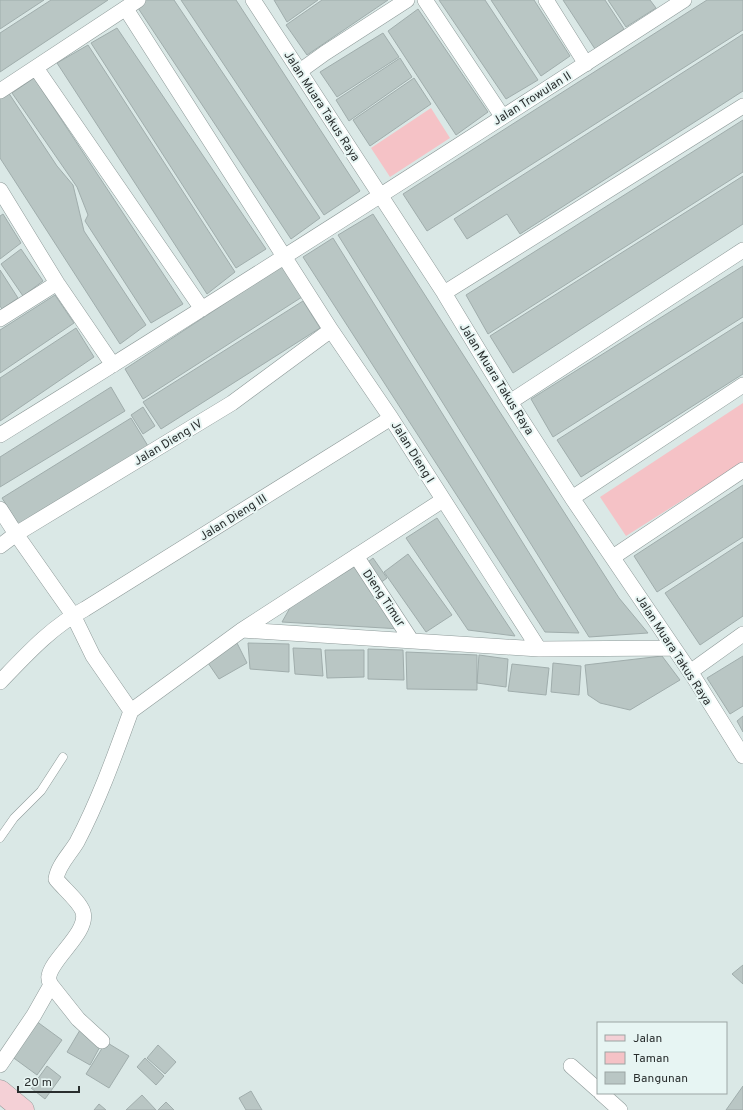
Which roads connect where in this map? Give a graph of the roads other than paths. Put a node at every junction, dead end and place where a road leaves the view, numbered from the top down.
1 (253, 0) edge
2 (407, 0) edge
3 (425, 0) edge
4 (546, 0) edge
5 (674, 3) edge
6 (132, 4) edge
7 (586, 64) junction
8 (36, 68) junction
9 (300, 70) junction
10 (0, 91) edge
11 (743, 106) edge
12 (502, 116) junction
13 (381, 196) junction
14 (2, 199) edge
15 (743, 250) edge
16 (285, 258) junction
17 (57, 283) junction
18 (444, 293) junction
19 (202, 309) junction
20 (0, 320) edge
21 (332, 330) junction
22 (113, 365) junction
23 (743, 385) edge
24 (510, 402) junction
25 (391, 418) junction
26 (0, 435) edge
27 (743, 470) edge
28 (572, 498) junction
29 (443, 500) junction
30 (0, 509) edge
31 (16, 534) junction
32 (0, 546) edge
33 (356, 556) junction
34 (613, 557) junction
35 (73, 614) junction
36 (242, 630) junction
37 (743, 634) edge
38 (411, 640) junction
39 (540, 648) junction
40 (674, 648) junction
41 (690, 672) junction
42 (0, 682) edge
43 (131, 711) junction
44 (63, 756) dead end
45 (743, 756) edge
46 (0, 838) edge
47 (51, 985) junction
48 (102, 1041) dead end
49 (0, 1065) edge
50 (571, 1066) dead end
51 (597, 1089) edge
52 (0, 1091) edge
53 (602, 1094) edge
54 (23, 1110) edge
55 (620, 1110) edge

1 - 9 street, Jalan Muara Takus Raya
2 - 9 street
3 - 12 street
4 - 7 street
5 - 7 street, Jalan Trowulan II
6 - 8 street
6 - 16 street, Jalan Dieng I
7 - 12 street, Jalan Trowulan II
8 - 10 street
8 - 19 street
9 - 13 street, Jalan Muara Takus Raya
11 - 18 street
12 - 13 street, Jalan Trowulan II
13 - 16 street, Jalan Trowulan II
13 - 18 street, Jalan Muara Takus Raya
14 - 17 street
15 - 24 street
16 - 19 street, Jalan Trowulan II
16 - 21 street, Jalan Dieng I
17 - 20 street
17 - 22 street
18 - 24 street, Jalan Muara Takus Raya
19 - 22 street, Jalan Trowulan II
21 - 25 street, Jalan Dieng I
21 - 31 street, Jalan Dieng IV
22 - 26 street, Jalan Trowulan II
23 - 28 street
24 - 28 street, Jalan Muara Takus Raya
25 - 29 street, Jalan Dieng I
25 - 35 street, Jalan Dieng III
27 - 34 street
28 - 34 street, Jalan Muara Takus Raya
29 - 33 street
29 - 39 street, Jalan Dieng I
30 - 31 street
31 - 32 street, Jalan Dieng IV
31 - 35 street
33 - 36 street
33 - 38 street, Dieng Timur
34 - 40 street, Jalan Muara Takus Raya
35 - 42 street, Jalan Dieng III
35 - 43 street
36 - 38 street
36 - 43 street
37 - 41 street
38 - 39 street
39 - 40 street
40 - 41 street, Jalan Muara Takus Raya
41 - 45 street, Jalan Muara Takus Raya
43 - 47 street
44 - 46 lane
47 - 48 street
47 - 49 street
50 - 51 street
52 - 54 main road
53 - 55 street

